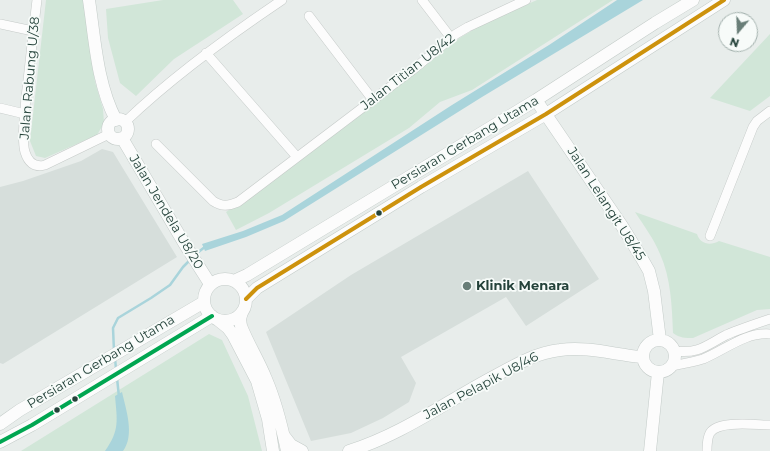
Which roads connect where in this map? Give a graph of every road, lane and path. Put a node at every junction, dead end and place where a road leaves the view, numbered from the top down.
1 (37, 0) edge
2 (89, 0) edge
3 (282, 0) edge
4 (422, 0) edge
5 (526, 0) edge
6 (693, 0) edge
7 (724, 0) edge
8 (309, 16) dead end
9 (0, 24) edge
10 (33, 31) junction
11 (452, 38) junction
12 (206, 53) junction
13 (373, 100) junction
14 (536, 100) junction
15 (0, 108) edge
16 (770, 111) edge
17 (25, 114) junction
18 (546, 114) junction
19 (120, 121) junction
20 (109, 134) junction
21 (122, 138) junction
22 (156, 144) dead end
23 (297, 157) junction
24 (710, 236) dead end
25 (234, 280) junction
26 (210, 284) junction
27 (246, 299) junction
28 (204, 302) junction
29 (242, 312) junction
30 (215, 318) junction
31 (770, 319) edge
32 (770, 334) edge
33 (660, 340) junction
34 (674, 351) junction
35 (642, 357) junction
36 (672, 366) junction
37 (658, 372) junction
38 (0, 424) edge
39 (770, 425) edge
40 (284, 436) junction
41 (0, 442) edge
42 (273, 451) edge
43 (287, 451) edge
44 (302, 451) edge
45 (349, 451) edge
46 (650, 451) edge
47 (706, 451) edge

1 - 10 street, Jalan Rabung U/38
2 - 19 main road
3 - 12 street
4 - 11 street
5 - 11 street, Jalan Titian U8/42
6 - 14 main road, Persiaran Gerbang Utama
7 - 18 main road, Persiaran Gerbang Utama
8 - 13 street
9 - 10 street
10 - 17 street, Jalan Rabung U/38
11 - 13 street, Jalan Titian U8/42
12 - 19 street
12 - 23 street
13 - 23 street, Jalan Titian U8/42
14 - 18 main road, Jalan Lelangit U8/45
14 - 25 main road, Persiaran Gerbang Utama
15 - 17 street
16 - 24 street
17 - 20 street, Jalan Rabung U/38
18 - 27 main road, Persiaran Gerbang Utama
18 - 33 main road, Jalan Lelangit U8/45
19 - 20 main road
19 - 21 main road
20 - 21 main road
21 - 26 main road, Jalan Jendela U8/20
22 - 23 street, Jalan Titian U8/42
25 - 26 main road
25 - 27 main road
26 - 28 main road
27 - 29 main road
28 - 30 main road
28 - 38 main road, Persiaran Gerbang Utama
29 - 30 main road
29 - 40 main road
30 - 41 main road, Persiaran Gerbang Utama
30 - 42 main road
31 - 34 street
32 - 36 street
33 - 34 main road
33 - 35 main road
34 - 36 main road
35 - 37 main road
35 - 45 main road, Jalan Pelapik U8/46
36 - 37 main road
37 - 46 main road
39 - 47 street
40 - 43 main road
40 - 44 main road

